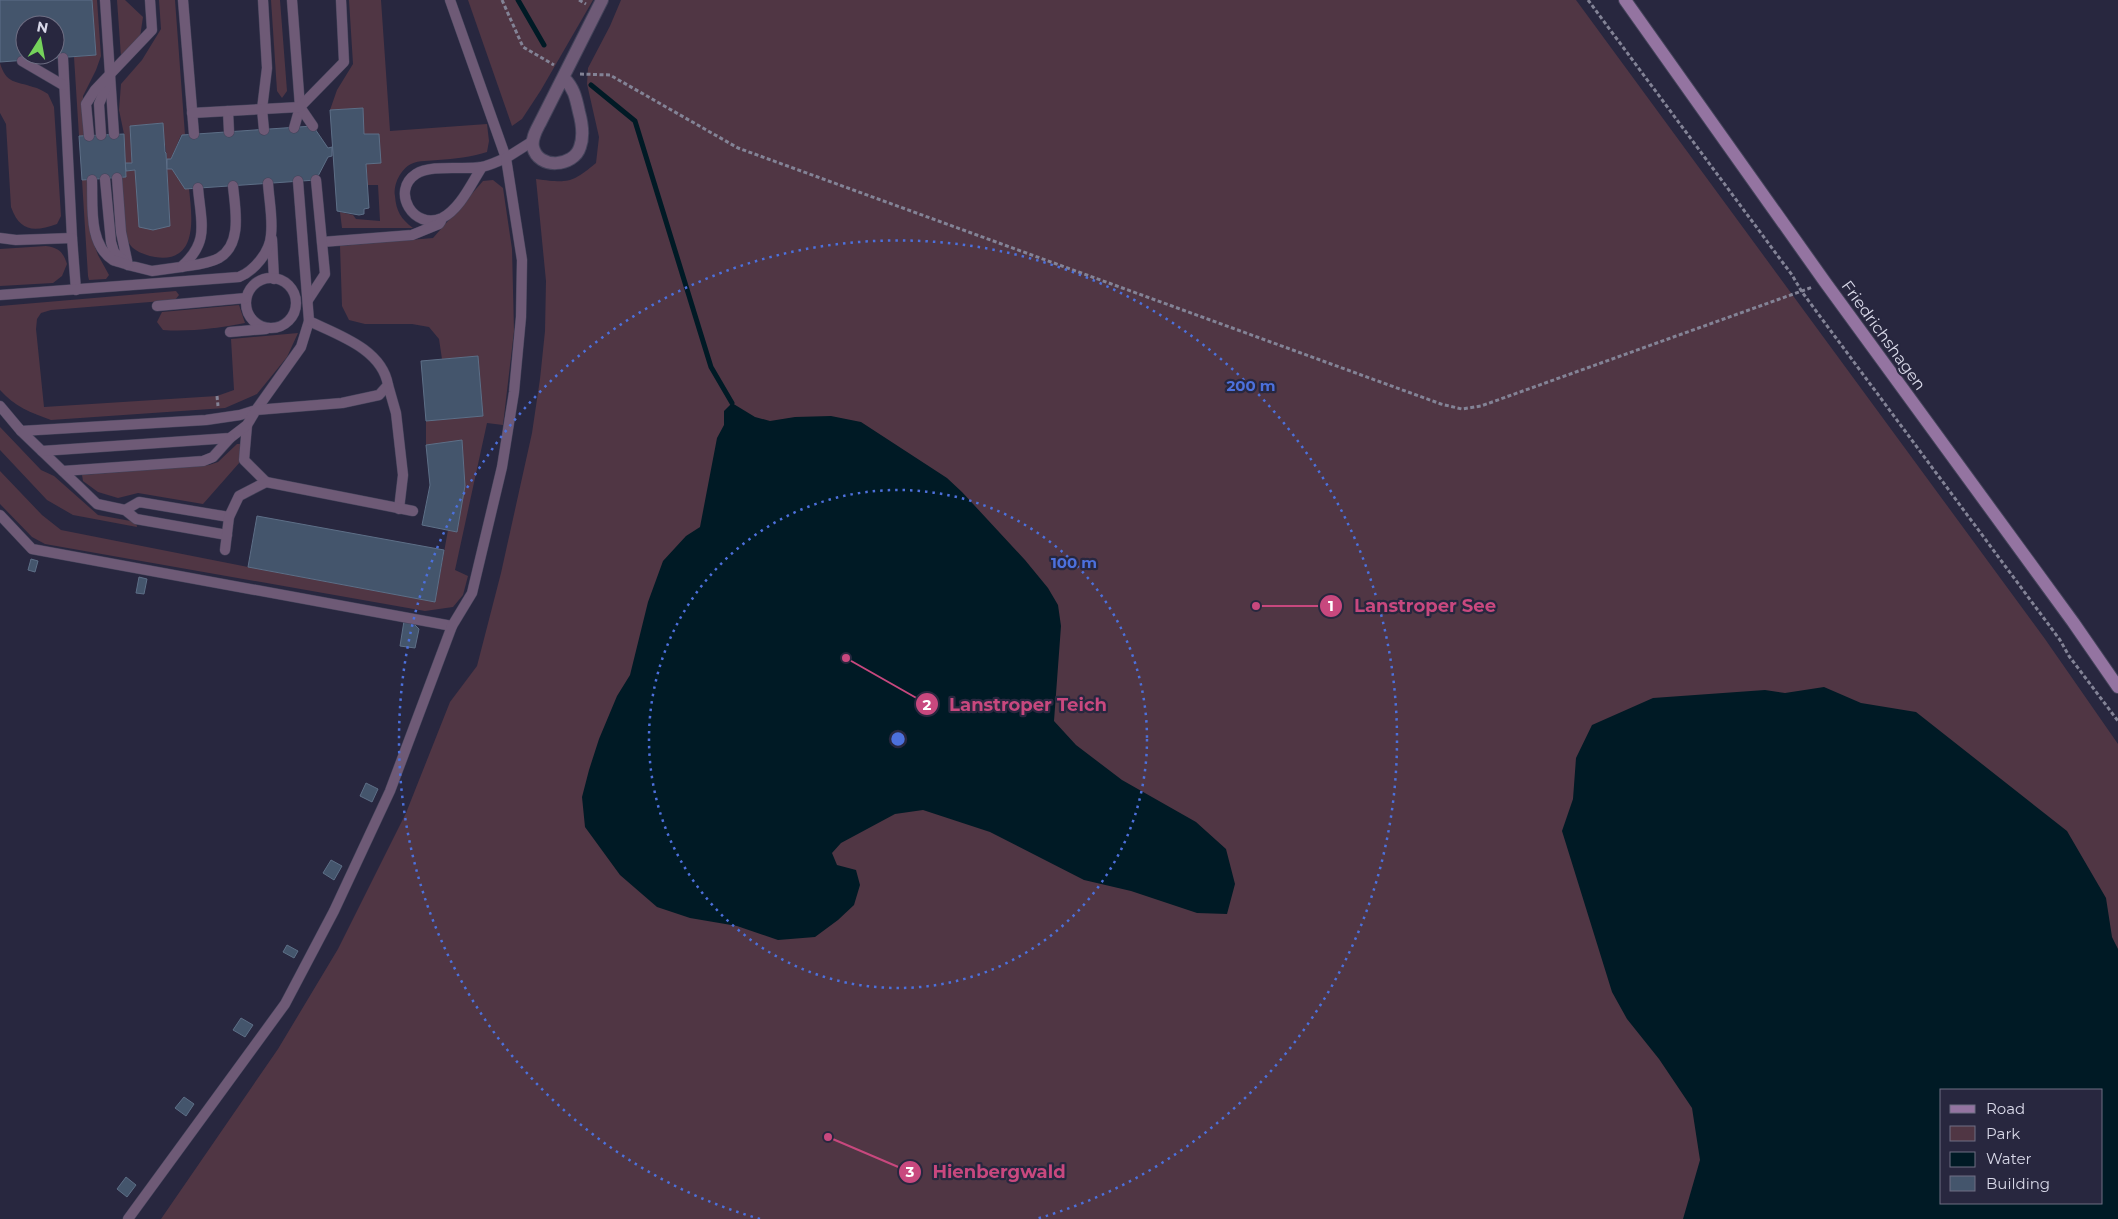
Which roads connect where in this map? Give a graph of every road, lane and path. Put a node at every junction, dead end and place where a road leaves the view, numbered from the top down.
1 (105, 0) edge
2 (150, 0) edge
3 (184, 0) edge
4 (263, 0) edge
5 (292, 0) edge
6 (341, 0) edge
7 (450, 0) edge
8 (502, 0) edge
9 (602, 0) edge
10 (1588, 0) edge
11 (1625, 0) edge
12 (29, 65) edge
13 (63, 65) edge
14 (111, 74) junction
15 (565, 75) junction
16 (63, 85) junction
17 (300, 107) junction
18 (262, 109) junction
19 (228, 111) junction
20 (192, 114) junction
21 (313, 126) dead end
22 (294, 128) dead end
23 (264, 130) dead end
24 (229, 132) dead end
25 (114, 134) dead end
26 (194, 134) dead end
27 (101, 135) dead end
28 (89, 136) dead end
29 (533, 141) junction
30 (506, 158) junction
31 (482, 167) junction
32 (118, 178) dead end
33 (105, 179) dead end
34 (92, 180) dead end
35 (316, 180) dead end
36 (298, 181) dead end
37 (268, 183) dead end
38 (233, 186) dead end
39 (198, 188) dead end
40 (441, 218) junction
41 (271, 236) junction
42 (0, 238) edge
43 (72, 238) junction
44 (322, 242) junction
45 (128, 265) junction
46 (181, 267) junction
47 (274, 279) junction
48 (76, 290) junction
49 (1802, 292) junction
50 (0, 295) edge
51 (246, 298) junction
52 (308, 300) junction
53 (296, 301) junction
54 (157, 306) dead end
55 (309, 321) junction
56 (275, 328) junction
57 (230, 332) dead end
58 (388, 385) junction
59 (0, 406) edge
60 (256, 410) junction
61 (247, 425) junction
62 (21, 431) junction
63 (230, 438) junction
64 (42, 451) junction
65 (62, 471) junction
66 (266, 482) junction
67 (399, 509) junction
68 (125, 510) junction
69 (413, 511) dead end
70 (0, 515) edge
71 (230, 517) junction
72 (227, 535) junction
73 (224, 550) dead end
74 (452, 626) junction
75 (2118, 687) edge
76 (2118, 721) edge
77 (128, 1219) edge

1 - 14 lane
2 - 14 lane
3 - 20 lane
4 - 18 lane
5 - 17 lane
6 - 17 lane
7 - 30 lane
8 - 15 path
9 - 15 street
10 - 49 path
11 - 75 main road, Friedrichshagen
12 - 16 lane
13 - 16 lane
14 - 25 lane
14 - 27 lane
14 - 28 lane
15 - 29 street
15 - 29 street
15 - 49 path
16 - 43 lane
17 - 18 lane
17 - 21 lane
17 - 22 lane
18 - 19 lane
18 - 23 lane
19 - 20 lane
19 - 24 lane
20 - 26 lane
29 - 30 lane
30 - 31 lane
30 - 74 lane
31 - 40 lane
31 - 40 lane
32 - 45 lane
33 - 45 lane
34 - 45 lane
35 - 44 lane
36 - 52 lane
37 - 41 lane
38 - 46 lane
39 - 46 lane
40 - 44 lane
41 - 47 lane
41 - 48 lane
42 - 43 lane
43 - 48 lane
44 - 52 lane
45 - 46 lane
47 - 51 lane
47 - 53 lane
48 - 50 lane
49 - 76 path
51 - 54 lane
51 - 56 lane
52 - 53 lane
52 - 55 lane
53 - 56 lane
55 - 58 lane
55 - 60 lane
56 - 57 lane
58 - 60 lane
58 - 67 lane
59 - 62 lane
60 - 61 lane
60 - 62 lane
61 - 63 lane
61 - 66 lane
62 - 64 lane
63 - 64 lane
63 - 65 lane
64 - 65 lane
65 - 68 lane
66 - 67 lane
66 - 71 lane
67 - 69 lane
68 - 71 lane
68 - 72 lane
70 - 74 lane
71 - 72 lane
72 - 73 lane
74 - 77 lane

